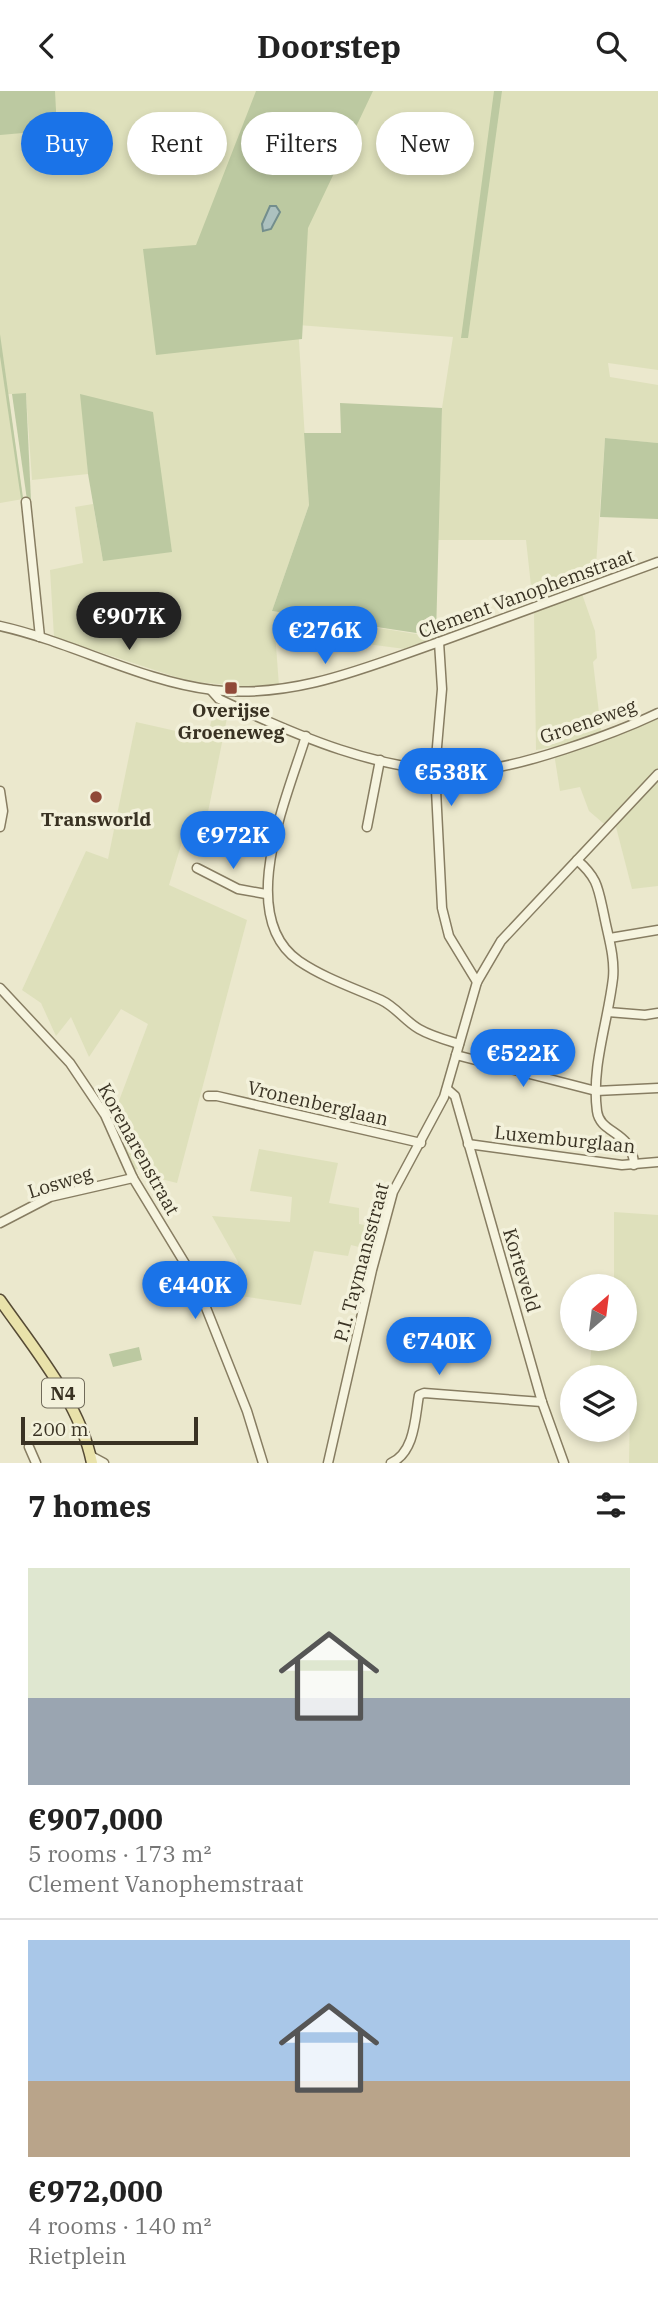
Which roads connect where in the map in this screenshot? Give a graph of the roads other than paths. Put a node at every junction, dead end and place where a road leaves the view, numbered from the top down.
1 (26, 502) dead end
2 (658, 562) edge
3 (0, 626) edge
4 (40, 637) junction
5 (439, 642) junction
6 (211, 690) junction
7 (658, 713) edge
8 (306, 736) junction
9 (380, 760) junction
10 (435, 770) junction
11 (658, 774) edge
12 (0, 791) edge
13 (0, 822) edge
14 (367, 827) dead end
15 (577, 860) junction
16 (197, 868) dead end
17 (266, 894) junction
18 (658, 930) edge
19 (610, 937) junction
20 (477, 982) junction
21 (0, 988) edge
22 (607, 1012) junction
23 (658, 1013) edge
24 (459, 1044) junction
25 (456, 1055) junction
26 (658, 1088) edge
27 (447, 1090) junction
28 (596, 1091) junction
29 (208, 1096) dead end
30 (421, 1143) junction
31 (468, 1144) junction
32 (658, 1162) edge
33 (634, 1165) junction
34 (133, 1178) junction
35 (0, 1223) edge
36 (0, 1300) edge
37 (542, 1402) junction
38 (29, 1447) dead end
39 (91, 1460) edge
40 (36, 1463) edge
41 (104, 1463) edge
42 (264, 1463) edge
43 (328, 1463) edge
44 (391, 1463) edge
45 (564, 1463) edge

1 - 4 street
2 - 5 street, Clement Vanophemstraat
3 - 4 street, Clement Vanophemstraat
4 - 6 street, Clement Vanophemstraat
5 - 6 street, Clement Vanophemstraat
5 - 10 street
6 - 8 street, Groeneweg
7 - 10 street, Groeneweg
8 - 9 street, Groeneweg
8 - 17 street
9 - 10 street, Groeneweg
9 - 14 street
10 - 20 street
11 - 15 street, P.I. Taymansstraat
12 - 13 street
15 - 19 street
15 - 20 street, P.I. Taymansstraat
16 - 17 street
17 - 24 street
18 - 19 street
19 - 22 street
20 - 24 street, P.I. Taymansstraat
21 - 34 street, Korenarenstraat
22 - 23 street
22 - 28 street
24 - 25 street, P.I. Taymansstraat
25 - 27 street, P.I. Taymansstraat
25 - 28 street
26 - 28 street
27 - 30 street, P.I. Taymansstraat
27 - 31 street, Korteveld
28 - 33 street
29 - 30 street, Vronenberglaan
30 - 43 street, P.I. Taymansstraat
31 - 33 street, Luxemburglaan
31 - 37 street, Korteveld
32 - 33 street, Luxemburglaan
34 - 35 street, Losweg
34 - 42 street, Korenarenstraat
36 - 39 main road, N4
37 - 44 street
37 - 45 street, Korteveld
38 - 40 street
39 - 41 street

